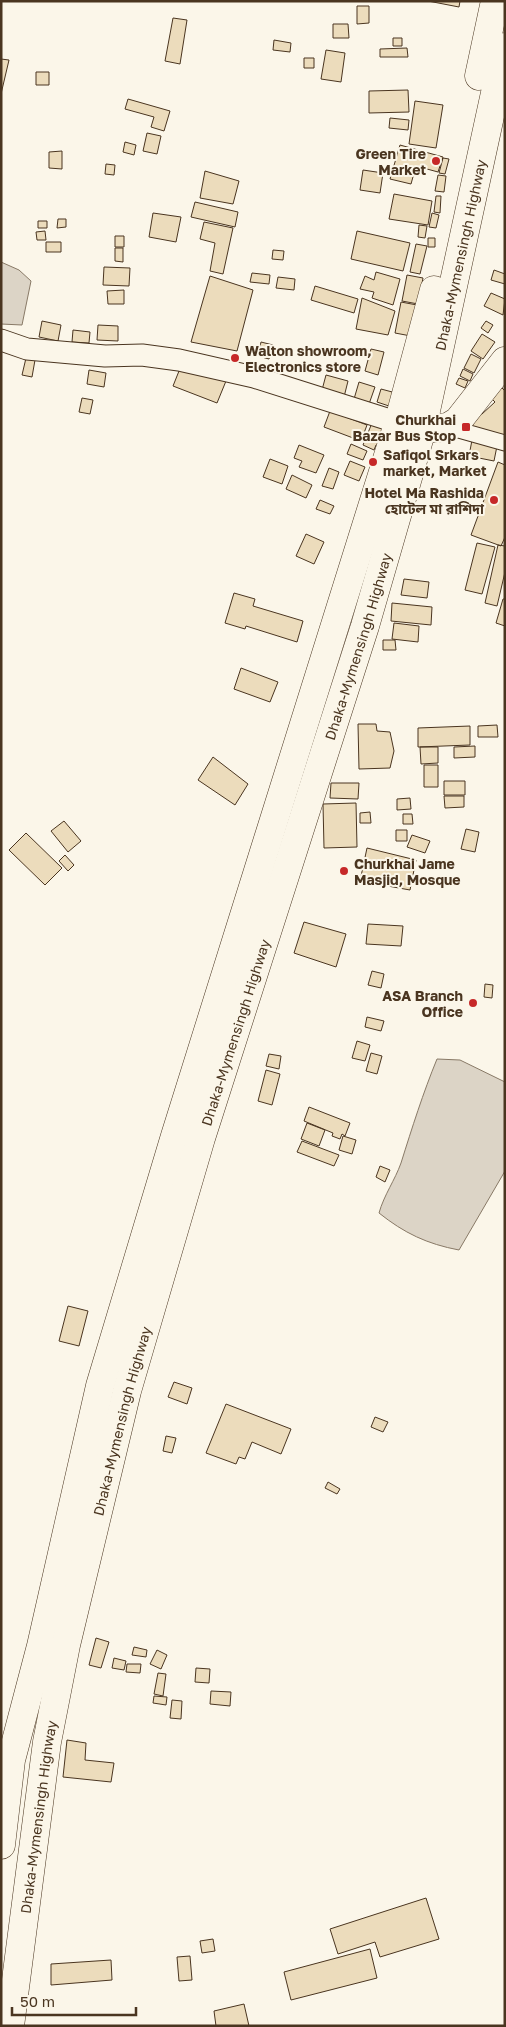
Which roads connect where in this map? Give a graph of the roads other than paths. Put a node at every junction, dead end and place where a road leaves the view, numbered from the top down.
1 (495, 1) edge
2 (505, 47) edge
3 (1, 340) edge
4 (505, 361) edge
5 (423, 427) junction
6 (505, 443) edge
7 (1, 1845) edge
8 (10, 2026) edge

1 - 5 highway, Dhaka-Mymensingh Highway
2 - 5 highway, Dhaka-Mymensingh Highway
3 - 5 street
4 - 5 highway
5 - 6 street
5 - 7 highway, Dhaka-Mymensingh Highway
5 - 8 highway, Dhaka-Mymensingh Highway

